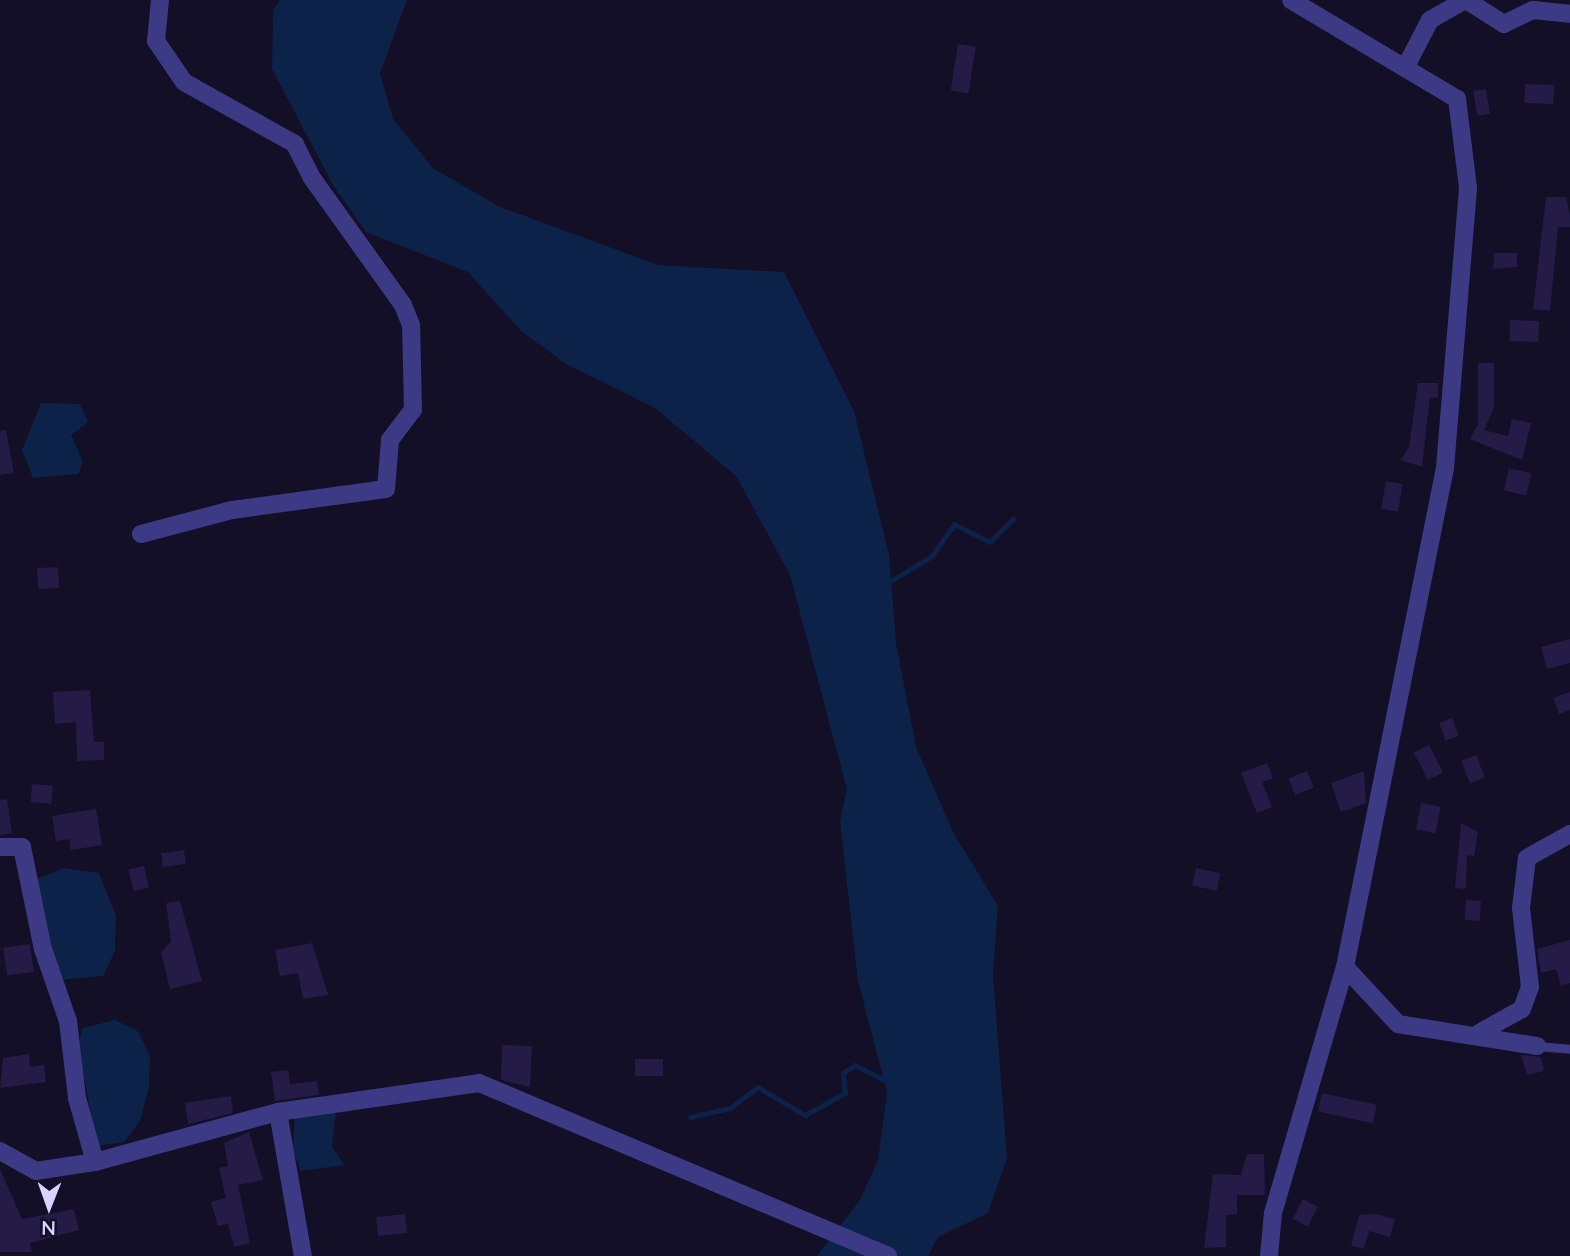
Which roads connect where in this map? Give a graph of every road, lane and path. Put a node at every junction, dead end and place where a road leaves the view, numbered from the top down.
1 (160, 0) edge
2 (1291, 0) edge
3 (1466, 0) edge
4 (1570, 14) edge
5 (1405, 68) junction
6 (141, 534) dead end
7 (1570, 834) edge
8 (0, 847) edge
9 (1345, 967) junction
10 (1479, 1033) junction
11 (1537, 1046) joint
12 (1570, 1049) edge
13 (278, 1112) junction
14 (0, 1151) edge
15 (94, 1162) junction
16 (303, 1256) edge
17 (888, 1256) edge
18 (1269, 1256) edge

1 - 6 street
2 - 5 street
3 - 4 street
3 - 5 street
5 - 9 street
7 - 10 street
8 - 15 street
9 - 10 street
9 - 18 street
10 - 11 street
11 - 12 lane
13 - 15 street
13 - 16 street
13 - 17 street
14 - 15 street

